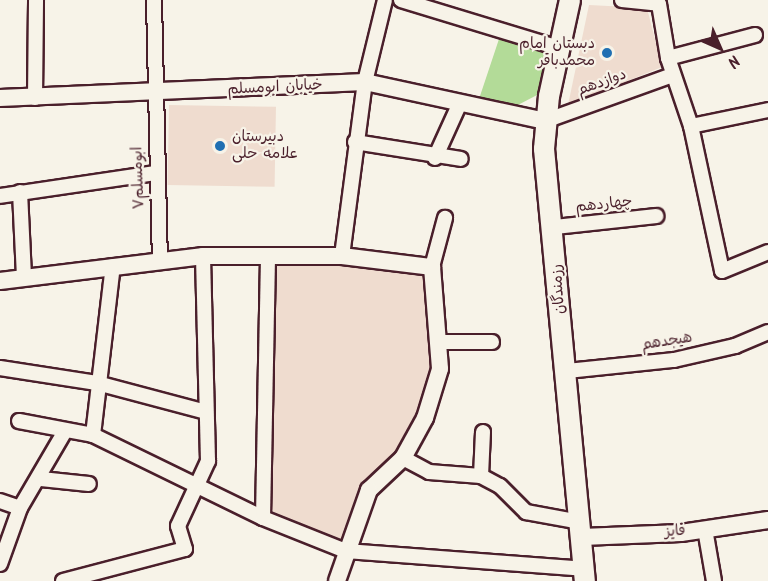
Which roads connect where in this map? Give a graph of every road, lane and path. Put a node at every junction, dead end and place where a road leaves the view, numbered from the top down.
1 (36, 0) edge
2 (154, 0) edge
3 (385, 0) edge
4 (401, 0) edge
5 (570, 0) edge
6 (622, 0) edge
7 (445, 6) edge
8 (755, 35) dead end
9 (559, 48) junction
10 (668, 58) junction
11 (670, 76) junction
12 (365, 82) junction
13 (153, 94) junction
14 (0, 98) edge
15 (35, 98) junction
16 (459, 105) junction
17 (768, 110) edge
18 (545, 120) junction
19 (691, 126) junction
20 (355, 142) junction
21 (435, 158) junction
22 (462, 159) dead end
23 (155, 173) junction
24 (20, 192) junction
25 (0, 195) edge
26 (656, 216) dead end
27 (445, 218) dead end
28 (555, 227) junction
29 (768, 252) edge
30 (203, 256) junction
31 (342, 256) junction
32 (268, 258) junction
33 (160, 261) junction
34 (113, 266) junction
35 (432, 267) junction
36 (24, 277) junction
37 (0, 281) edge
38 (768, 332) edge
39 (438, 342) junction
40 (492, 342) dead end
41 (0, 368) edge
42 (567, 371) junction
43 (97, 383) junction
44 (206, 412) junction
45 (19, 422) dead end
46 (65, 431) junction
47 (483, 432) dead end
48 (93, 435) junction
49 (403, 458) junction
50 (481, 476) junction
51 (41, 478) junction
52 (89, 484) dead end
53 (199, 484) junction
54 (0, 501) edge
55 (20, 508) junction
56 (263, 518) junction
57 (768, 520) edge
58 (581, 529) junction
59 (705, 529) junction
60 (346, 551) junction
61 (0, 564) edge
62 (584, 575) edge
63 (336, 580) edge
64 (68, 581) edge
65 (714, 581) edge

1 - 15 street
2 - 13 street, ابومسلم۷
3 - 12 street
4 - 7 street
5 - 9 main road, رزمندگان
6 - 10 street
7 - 9 street
8 - 10 street
9 - 18 main road, رزمندگان
10 - 11 street
11 - 18 street, دوازدهم
11 - 19 street
12 - 13 street, خیابان ابومسلم
12 - 16 street, خیابان ابومسلم
12 - 20 street
13 - 15 street, خیابان ابومسلم
13 - 23 street, ابومسلم۷
14 - 15 street, خیابان ابومسلم
16 - 18 street, خیابان ابومسلم
16 - 21 street
17 - 19 street
18 - 28 main road, رزمندگان
19 - 29 street
20 - 21 street
20 - 31 street
21 - 22 street
23 - 24 street
23 - 33 street, ابومسلم۷
24 - 25 street
24 - 36 street
26 - 28 street, چهاردهم
27 - 35 street
28 - 42 main road, رزمندگان
30 - 32 street
30 - 33 street
30 - 44 street
31 - 32 street
31 - 35 street
32 - 56 street
33 - 34 street
34 - 36 street
34 - 43 street
35 - 39 street
36 - 37 street
38 - 42 street, هیجدهم
39 - 40 street
39 - 49 street
41 - 43 street
42 - 58 main road, رزمندگان
43 - 44 street
43 - 48 street
44 - 53 street
45 - 46 street
46 - 48 street
46 - 51 street
47 - 50 street
48 - 53 street
49 - 50 street
49 - 60 street
50 - 58 street
51 - 52 street
51 - 55 street
53 - 56 street
53 - 64 street
54 - 55 street
55 - 61 street
56 - 60 street
57 - 59 street, فایز
58 - 59 street, فایز
58 - 62 main road, رزمندگان
59 - 65 street
60 - 62 street
60 - 63 street

